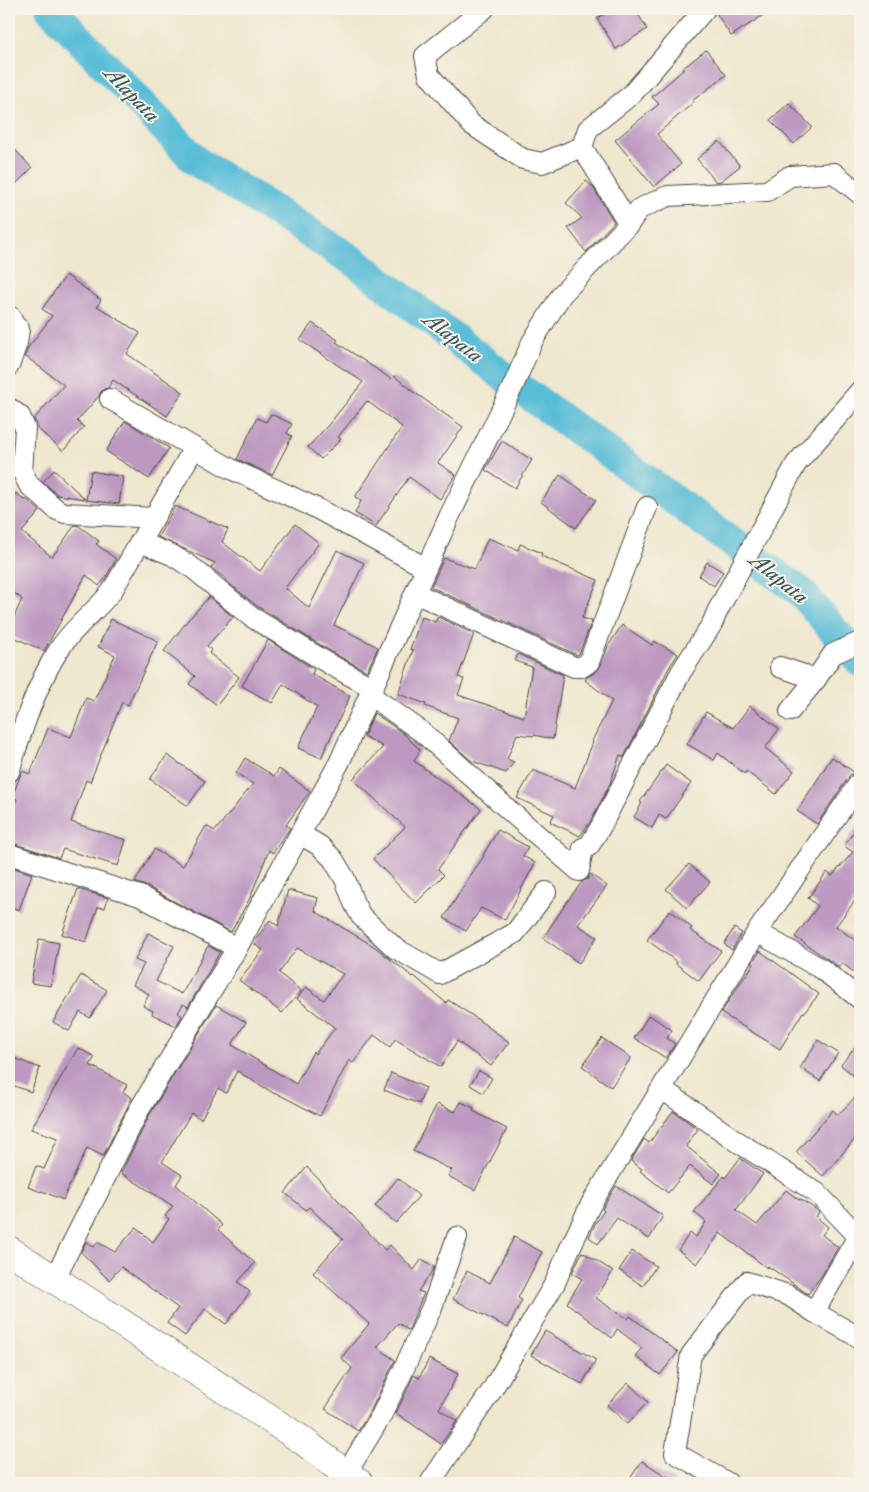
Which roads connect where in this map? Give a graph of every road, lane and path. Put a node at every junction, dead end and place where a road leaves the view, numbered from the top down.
1 (484, 9) edge
2 (705, 9) edge
3 (582, 147) junction
4 (860, 194) edge
5 (630, 224) junction
6 (9, 316) edge
7 (9, 366) edge
8 (860, 391) edge
9 (110, 399) dead end
10 (9, 408) edge
11 (194, 448) junction
12 (647, 507) dead end
13 (154, 518) junction
14 (140, 542) junction
15 (426, 568) junction
16 (415, 593) junction
17 (860, 642) edge
18 (780, 667) dead end
19 (816, 679) junction
20 (371, 692) junction
21 (790, 712) dead end
22 (9, 772) edge
23 (860, 782) edge
24 (300, 834) junction
25 (9, 854) edge
26 (546, 892) dead end
27 (758, 932) junction
28 (237, 948) junction
29 (860, 999) edge
30 (662, 1089) junction
31 (859, 1235) edge
32 (457, 1237) dead end
33 (9, 1250) edge
34 (54, 1280) junction
35 (814, 1312) junction
36 (860, 1338) edge
37 (352, 1479) edge
38 (430, 1483) edge
39 (728, 1483) edge

1 - 3 street
2 - 3 street
3 - 5 street
4 - 5 street
5 - 15 street
6 - 7 street
8 - 20 street
9 - 11 street
10 - 13 street
11 - 13 street
11 - 15 street
12 - 16 street
13 - 14 street
14 - 20 street
14 - 22 street
15 - 16 street
16 - 20 street
17 - 19 street
18 - 19 street
19 - 21 street
20 - 24 street
23 - 27 street
24 - 26 street
24 - 28 street
25 - 28 street
27 - 29 street
27 - 30 street
28 - 34 street
30 - 31 street
30 - 38 street
31 - 35 street
32 - 37 street
33 - 34 main road
34 - 37 main road
35 - 36 street
35 - 39 street

